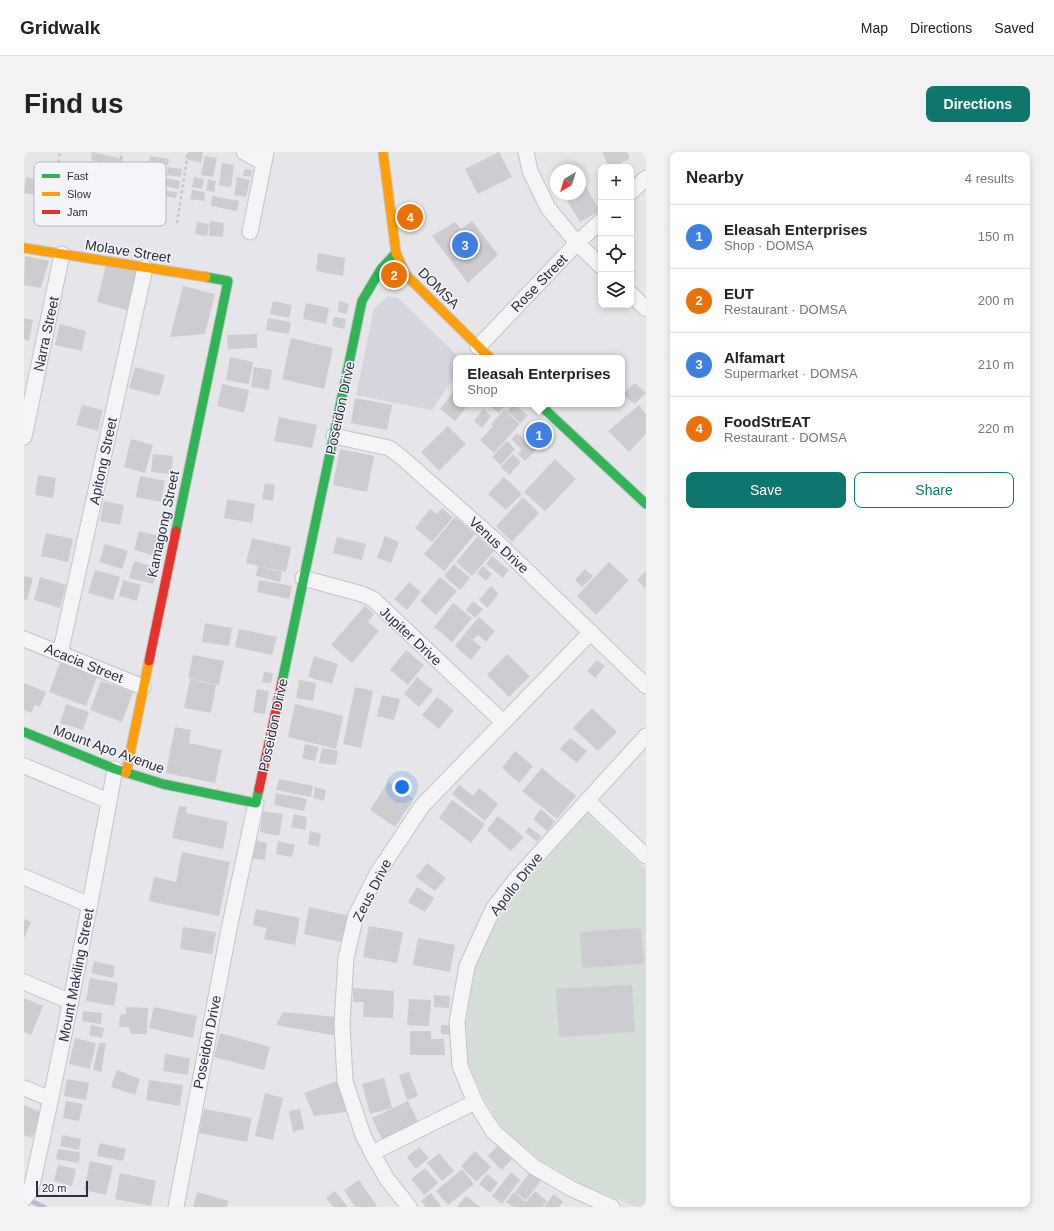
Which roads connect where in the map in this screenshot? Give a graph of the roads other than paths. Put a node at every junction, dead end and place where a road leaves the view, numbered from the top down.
1 (244, 152) edge
2 (383, 152) edge
3 (526, 152) edge
4 (265, 158) edge
5 (646, 178) edge
6 (634, 189) edge
7 (598, 224) edge
8 (250, 232) dead end
9 (577, 243) junction
10 (24, 248) edge
11 (396, 253) junction
12 (62, 254) junction
13 (598, 263) edge
14 (145, 268) junction
15 (228, 281) joint
16 (634, 297) edge
17 (646, 309) edge
18 (478, 347) junction
19 (487, 355) edge
20 (542, 407) edge
21 (334, 436) junction
22 (24, 437) edge
23 (646, 504) edge
24 (303, 578) junction
25 (591, 632) junction
26 (24, 639) edge
27 (60, 654) junction
28 (646, 686) edge
29 (143, 687) junction
30 (503, 722) junction
31 (24, 732) edge
32 (646, 736) edge
33 (24, 766) edge
34 (120, 771) junction
35 (587, 800) junction
36 (110, 801) junction
37 (256, 803) junction
38 (646, 856) edge
39 (24, 877) edge
40 (90, 905) junction
41 (24, 982) edge
42 (70, 1002) junction
43 (24, 1088) edge
44 (51, 1099) junction
45 (475, 1102) junction
46 (372, 1153) junction
47 (28, 1183) edge
48 (24, 1199) edge
49 (176, 1207) edge
50 (409, 1207) edge
51 (612, 1207) edge

1 - 4 street
2 - 11 street, DOMSA
3 - 9 street
4 - 8 street
5 - 6 street
7 - 9 street, Rose Street
9 - 13 street
9 - 18 street, Rose Street
10 - 12 street, Molave Street
11 - 18 street, DOMSA
11 - 21 street, Poseidon Drive
12 - 14 street, Molave Street
12 - 22 street, Narra Street
14 - 15 street, Molave Street
14 - 27 street, Apitong Street
15 - 29 street, Kamagong Street
16 - 17 street
18 - 19 street, DOMSA
20 - 23 street
21 - 24 street, Poseidon Drive
21 - 25 street, Venus Drive
24 - 30 street, Jupiter Drive
24 - 37 street, Poseidon Drive
25 - 28 street, Venus Drive
25 - 30 street, Zeus Drive
26 - 27 street, Acacia Street
27 - 29 street, Acacia Street
29 - 34 street, Kamagong Street
30 - 46 street, Zeus Drive
31 - 34 street, Mount Apo Avenue
32 - 35 street, Apollo Drive
33 - 36 street
34 - 36 street, Mount Makiling Street
34 - 37 street, Mount Apo Avenue
35 - 38 street
35 - 45 street, Apollo Drive
36 - 40 street, Mount Makiling Street
37 - 49 street, Poseidon Drive
39 - 40 street
40 - 42 street, Mount Makiling Street
41 - 42 street
42 - 44 street, Mount Makiling Street
43 - 44 street
44 - 47 street, Mount Makiling Street
45 - 46 street
45 - 51 street, Apollo Drive
46 - 50 street, Zeus Drive
47 - 48 street, Mount Makiling Street

